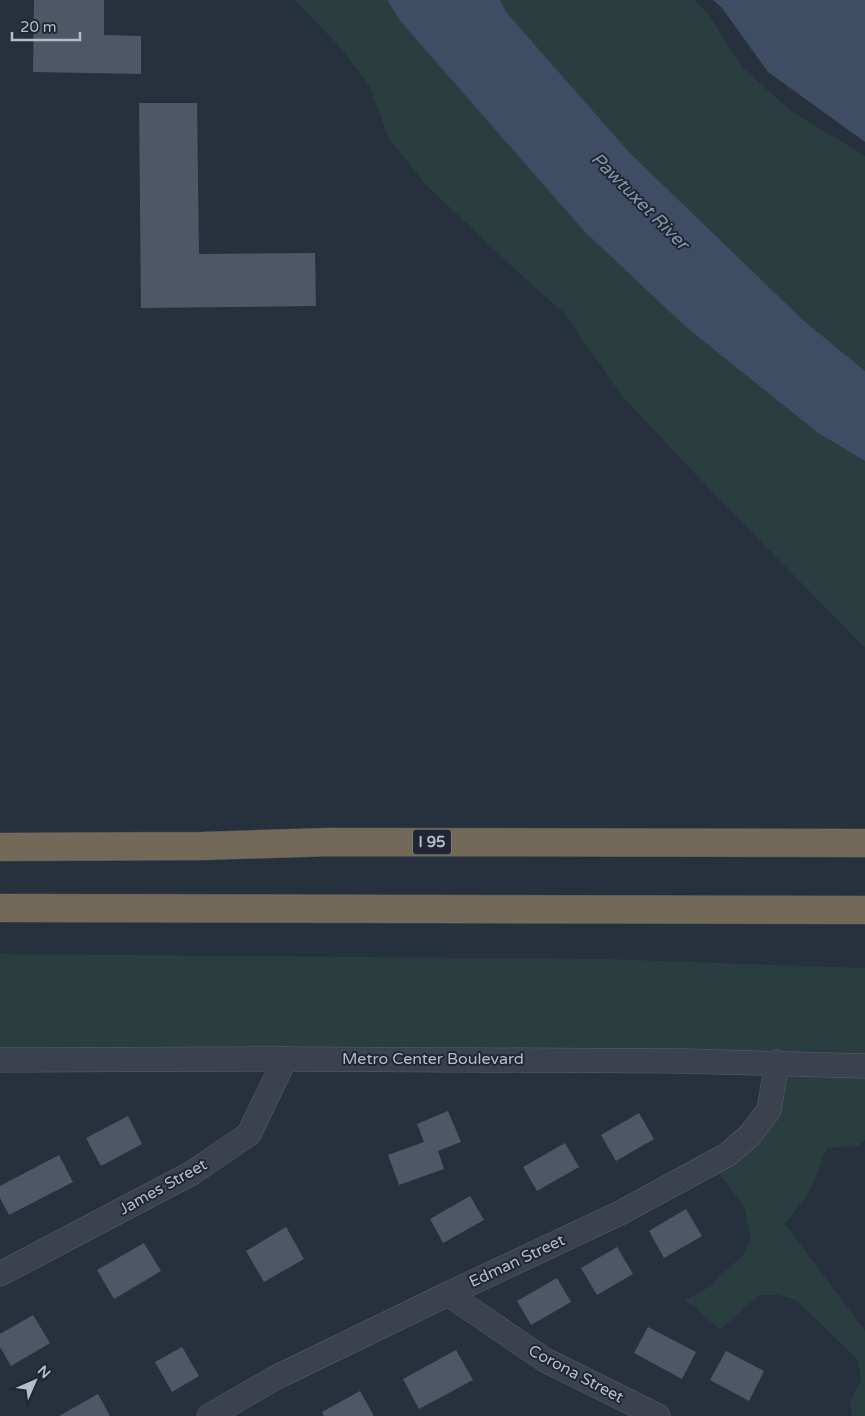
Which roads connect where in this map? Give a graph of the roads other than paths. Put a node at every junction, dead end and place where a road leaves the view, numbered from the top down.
1 (865, 843) edge
2 (0, 847) edge
3 (0, 908) edge
4 (865, 910) edge
5 (285, 1058) junction
6 (0, 1060) edge
7 (777, 1062) junction
8 (865, 1066) edge
9 (0, 1274) edge
10 (448, 1294) junction
11 (209, 1416) edge
12 (658, 1416) edge

1 - 2 highway, I 95
3 - 4 highway
5 - 6 street, Metro Center Boulevard
5 - 7 street, Metro Center Boulevard
5 - 9 street, James Street
7 - 8 street, Metro Center Boulevard
7 - 10 street, Edman Street
10 - 11 street, Edman Street
10 - 12 street, Corona Street

